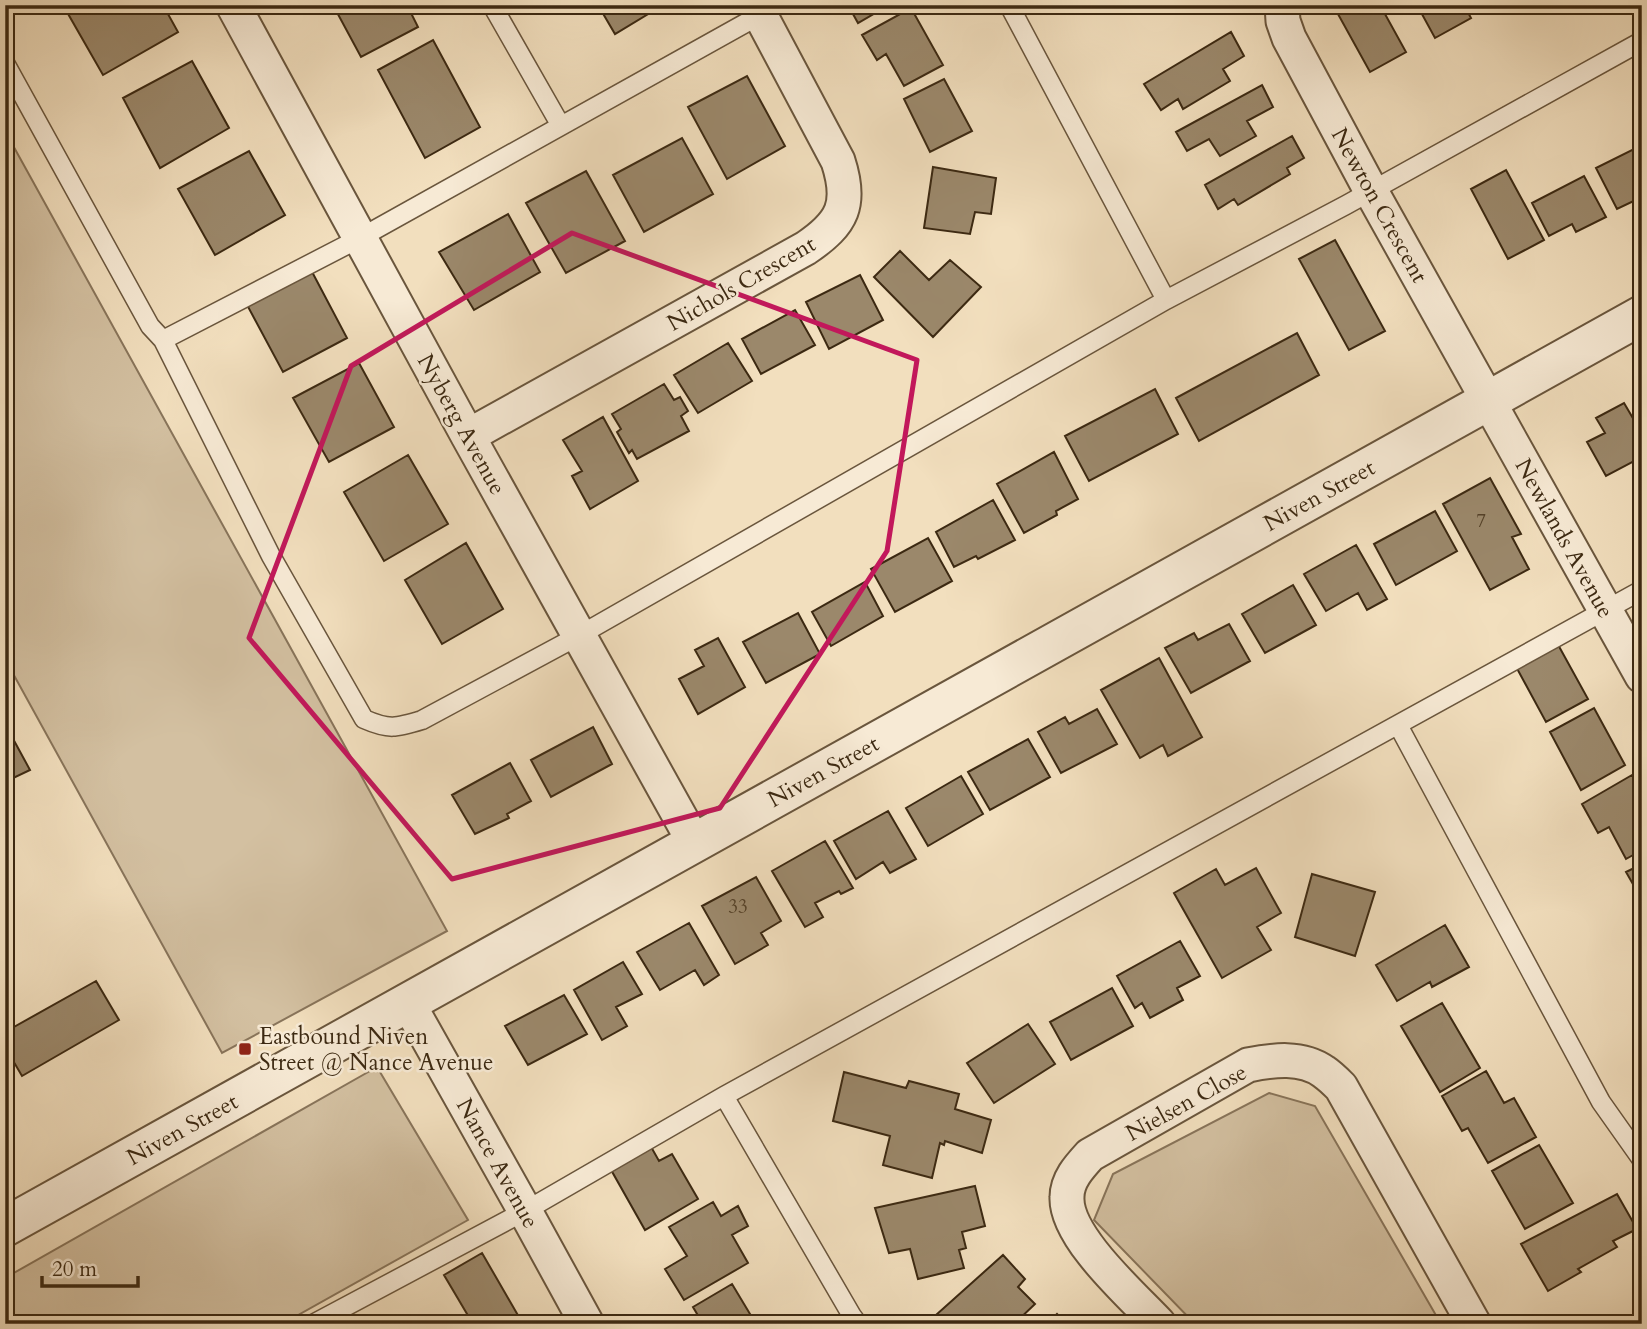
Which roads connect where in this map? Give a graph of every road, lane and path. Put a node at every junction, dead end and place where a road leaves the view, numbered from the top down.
1 (233, 5) edge
2 (492, 5) edge
3 (1009, 5) edge
4 (1282, 5) edge
5 (757, 10) edge
6 (1642, 41) edge
7 (5, 63) edge
8 (561, 125) junction
9 (1371, 191) junction
10 (360, 238) junction
11 (1166, 300) junction
12 (1642, 315) edge
13 (163, 340) junction
14 (1488, 401) junction
15 (468, 436) junction
16 (1642, 590) edge
17 (1605, 611) junction
18 (580, 635) junction
19 (1642, 676) edge
20 (1398, 725) junction
21 (694, 842) junction
22 (408, 1003) junction
23 (724, 1096) junction
24 (1642, 1160) edge
25 (525, 1211) junction
26 (5, 1227) edge
27 (313, 1324) edge
28 (587, 1324) edge
29 (858, 1324) edge
30 (1159, 1324) edge
31 (1474, 1324) edge

1 - 10 street, Nyberg Avenue
2 - 8 lane
3 - 11 lane
4 - 9 street, Newton Crescent
5 - 8 lane
5 - 15 street, Nichols Crescent
6 - 9 lane
7 - 13 lane
8 - 10 lane
9 - 11 lane
9 - 14 street, Newton Crescent
10 - 13 lane
10 - 15 street, Nyberg Avenue
11 - 18 lane
12 - 14 street, Niven Street
13 - 18 lane
14 - 17 street, Newlands Avenue
14 - 21 street, Niven Street
15 - 18 street, Nyberg Avenue
16 - 17 lane
17 - 19 street, Newlands Avenue
17 - 20 lane
18 - 21 street, Nyberg Avenue
20 - 23 lane
20 - 24 lane
21 - 22 street, Niven Street
22 - 25 street, Nance Avenue
22 - 26 street, Niven Street
23 - 25 lane
23 - 29 lane
25 - 27 lane
25 - 28 street, Nance Avenue
30 - 31 street, Nielsen Close

